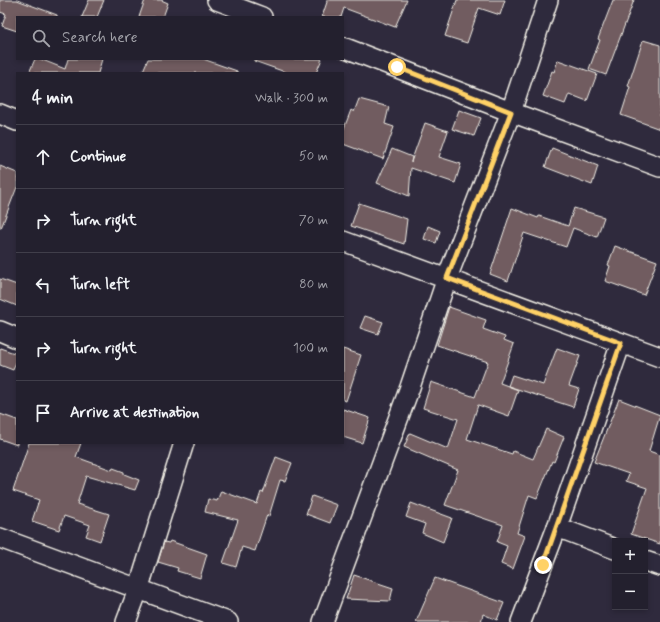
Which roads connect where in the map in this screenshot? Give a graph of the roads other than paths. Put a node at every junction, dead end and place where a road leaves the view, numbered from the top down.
1 (217, 0) edge
2 (548, 0) edge
3 (259, 16) edge
4 (344, 47) edge
5 (511, 112) junction
6 (0, 114) edge
7 (16, 121) edge
8 (660, 167) edge
9 (344, 241) edge
10 (447, 278) junction
11 (0, 331) edge
12 (16, 338) edge
13 (621, 343) junction
14 (660, 357) edge
15 (184, 444) edge
16 (557, 527) junction
17 (0, 538) edge
18 (612, 548) edge
19 (648, 562) edge
20 (660, 566) edge
21 (138, 590) junction
22 (126, 622) edge
23 (228, 622) edge
24 (323, 622) edge
25 (521, 622) edge

1 - 3 street
2 - 5 street
4 - 5 street
5 - 8 street
5 - 10 street
6 - 7 street
9 - 10 street
10 - 13 street
10 - 24 street
11 - 12 street
13 - 14 street
13 - 16 street
15 - 21 street
16 - 18 street
16 - 25 street
17 - 21 street
19 - 20 street
21 - 22 street
21 - 23 street

